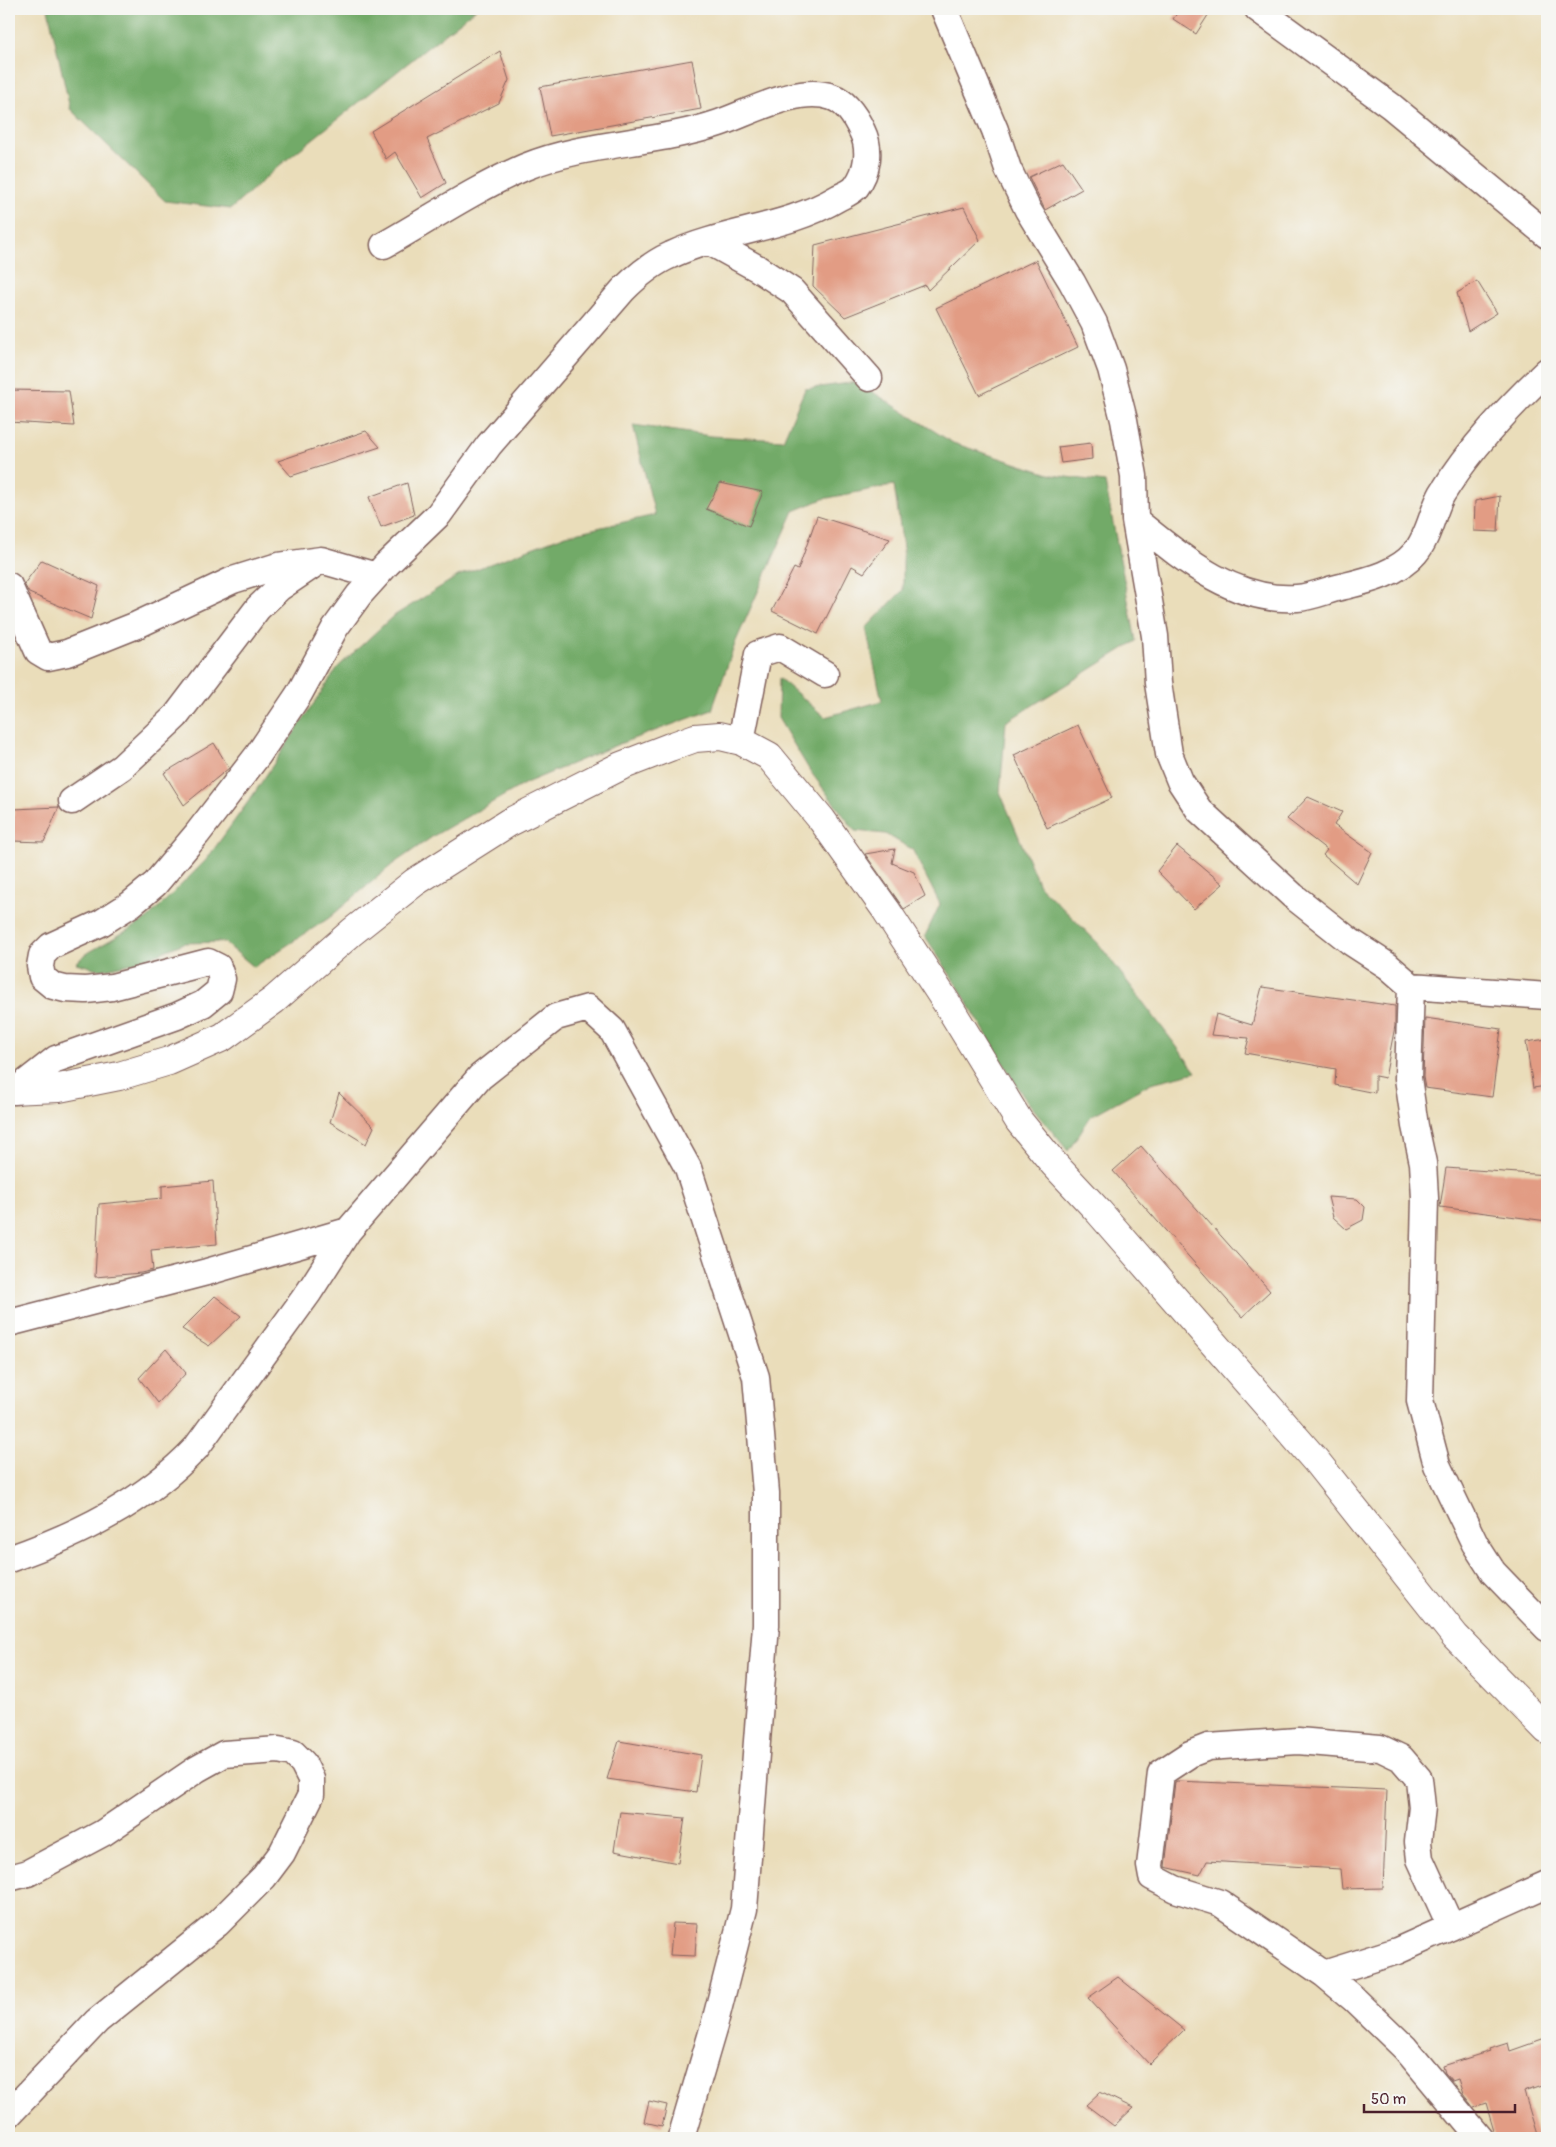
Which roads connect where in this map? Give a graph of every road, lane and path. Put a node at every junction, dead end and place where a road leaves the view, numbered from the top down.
1 (944, 9) edge
2 (1258, 9) edge
3 (1547, 235) edge
4 (710, 242) junction
5 (384, 245) dead end
6 (1547, 371) edge
7 (869, 378) dead end
8 (1135, 520) junction
9 (321, 560) junction
10 (376, 576) junction
11 (9, 586) edge
12 (825, 674) dead end
13 (741, 741) junction
14 (72, 801) dead end
15 (1411, 986) junction
16 (1547, 996) edge
17 (12, 1091) edge
18 (348, 1231) junction
19 (9, 1323) edge
20 (9, 1559) edge
21 (1547, 1628) edge
22 (1547, 1730) edge
23 (9, 1878) edge
24 (1547, 1884) edge
25 (1451, 1927) junction
26 (1324, 1974) junction
27 (9, 2114) edge
28 (681, 2138) edge
29 (1480, 2138) edge

1 - 8 street
2 - 3 street
4 - 5 street
4 - 7 street
4 - 10 street
6 - 8 street
8 - 15 street
9 - 10 street
9 - 11 street
9 - 14 street
10 - 17 street
12 - 13 street
13 - 17 main road
13 - 22 main road
15 - 16 street
15 - 21 street
18 - 19 street
18 - 20 street
18 - 28 street
23 - 27 street
24 - 25 street
25 - 26 street
25 - 26 street
26 - 29 street

